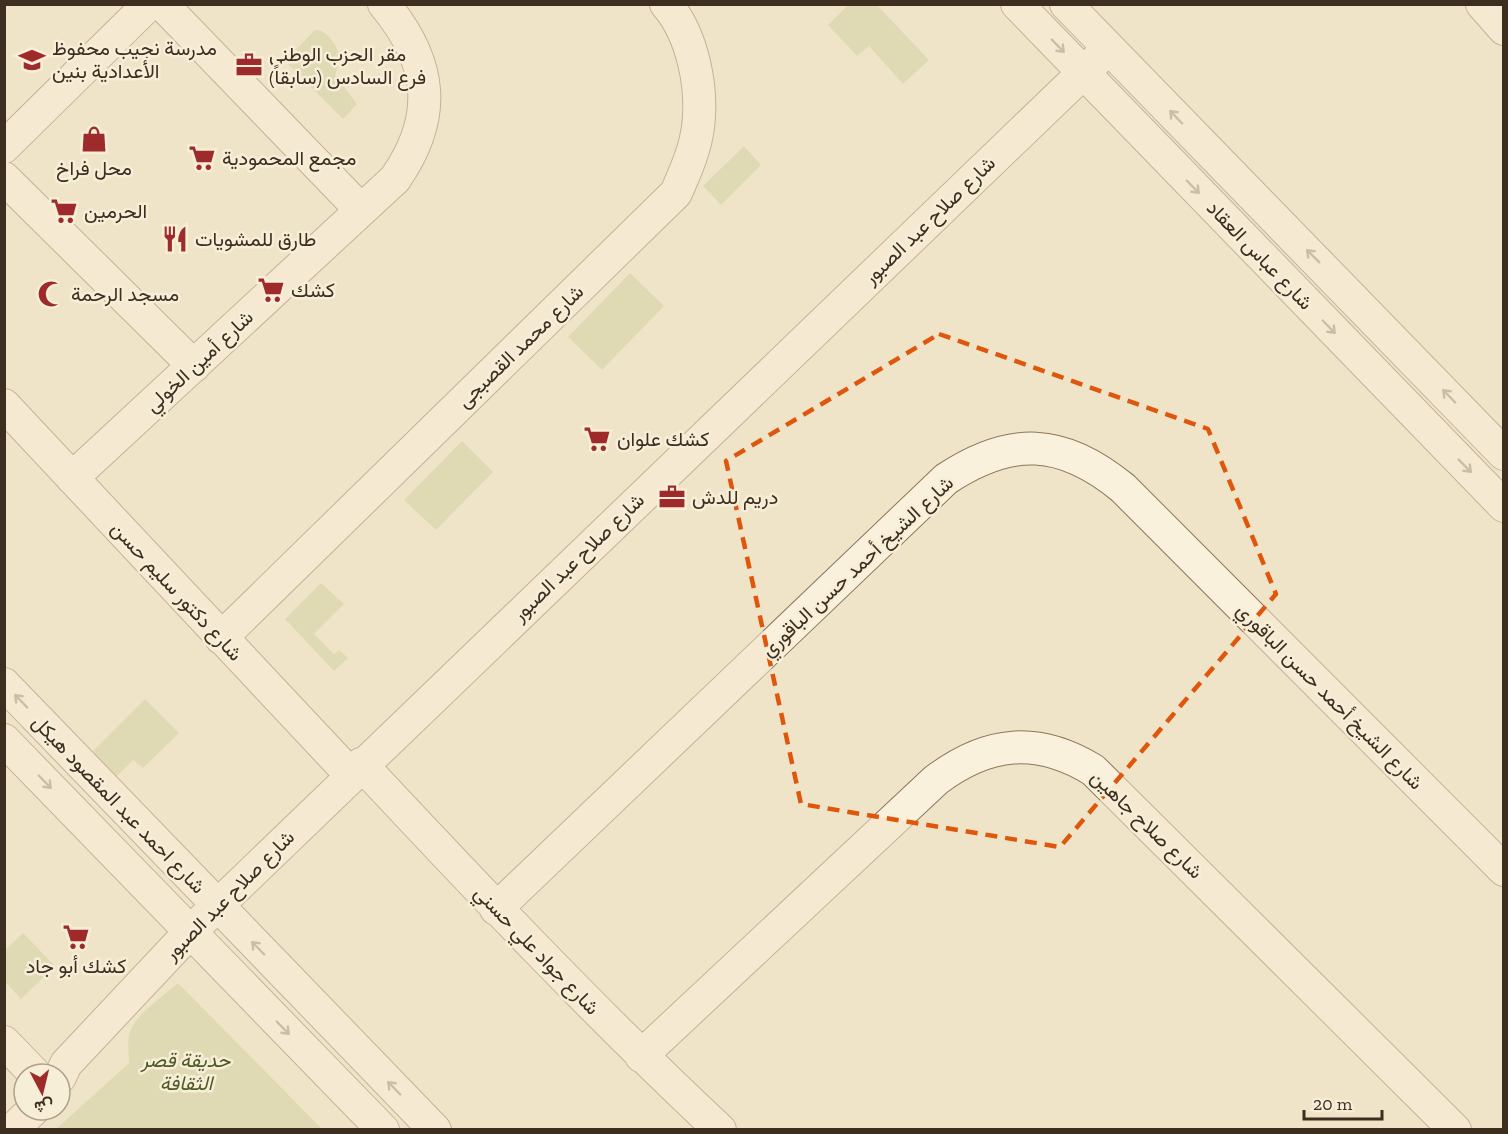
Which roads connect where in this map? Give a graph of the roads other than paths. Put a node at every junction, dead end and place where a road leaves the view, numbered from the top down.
1 (149, 4) edge
2 (162, 4) edge
3 (384, 4) edge
4 (666, 4) edge
5 (1017, 4) edge
6 (1066, 4) edge
7 (1482, 4) edge
8 (1503, 28) edge
9 (1109, 48) junction
10 (1083, 73) junction
11 (4, 147) edge
12 (4, 178) edge
13 (361, 210) junction
14 (194, 366) junction
15 (4, 405) edge
16 (1503, 454) edge
17 (72, 478) junction
18 (1503, 506) edge
19 (221, 638) junction
20 (4, 684) edge
21 (4, 740) edge
22 (356, 770) junction
23 (1503, 870) edge
24 (217, 906) junction
25 (496, 909) junction
26 (190, 932) junction
27 (4, 1042) edge
28 (641, 1056) junction
29 (23, 1062) edge
30 (68, 1062) edge
31 (383, 1130) edge
32 (435, 1130) edge
33 (720, 1130) edge
34 (1455, 1130) edge

1 - 11 street
2 - 13 street
3 - 13 street, شارع أمين الخولي
4 - 19 street, شارع محمد القصبجى
5 -> 10 street, شارع عباس العقاد
6 - 9 street, شارع عباس العقاد
7 - 8 street
9 - 10 street, شارع صلاح عبد الصبور
16 -> 9 street, شارع عباس العقاد
10 -> 18 street, شارع عباس العقاد
10 - 22 street, شارع صلاح عبد الصبور
12 - 14 street
13 - 14 street, شارع أمين الخولي
14 - 17 street, شارع أمين الخولي
15 - 17 street, شارع دكتور سليم حسن
17 - 19 street, شارع دكتور سليم حسن
19 - 22 street, شارع دكتور سليم حسن
24 -> 20 street, شارع احمد عبد المقصود هيكل
21 -> 26 street, شارع احمد عبد المقصود هيكل
22 - 24 street, شارع صلاح عبد الصبور
22 - 25 street, شارع جواد علي حسني
23 - 25 street, شارع الشيخ أحمد حسن الباقوري
24 - 26 street, شارع صلاح عبد الصبور
32 -> 24 street, شارع احمد عبد المقصود هيكل
25 - 28 street, شارع جواد علي حسني
26 - 30 street, شارع صلاح عبد الصبور
26 -> 31 street, شارع احمد عبد المقصود هيكل
27 - 29 street
28 - 33 street, شارع جواد علي حسني
28 - 34 street, شارع صلاح جاهين

